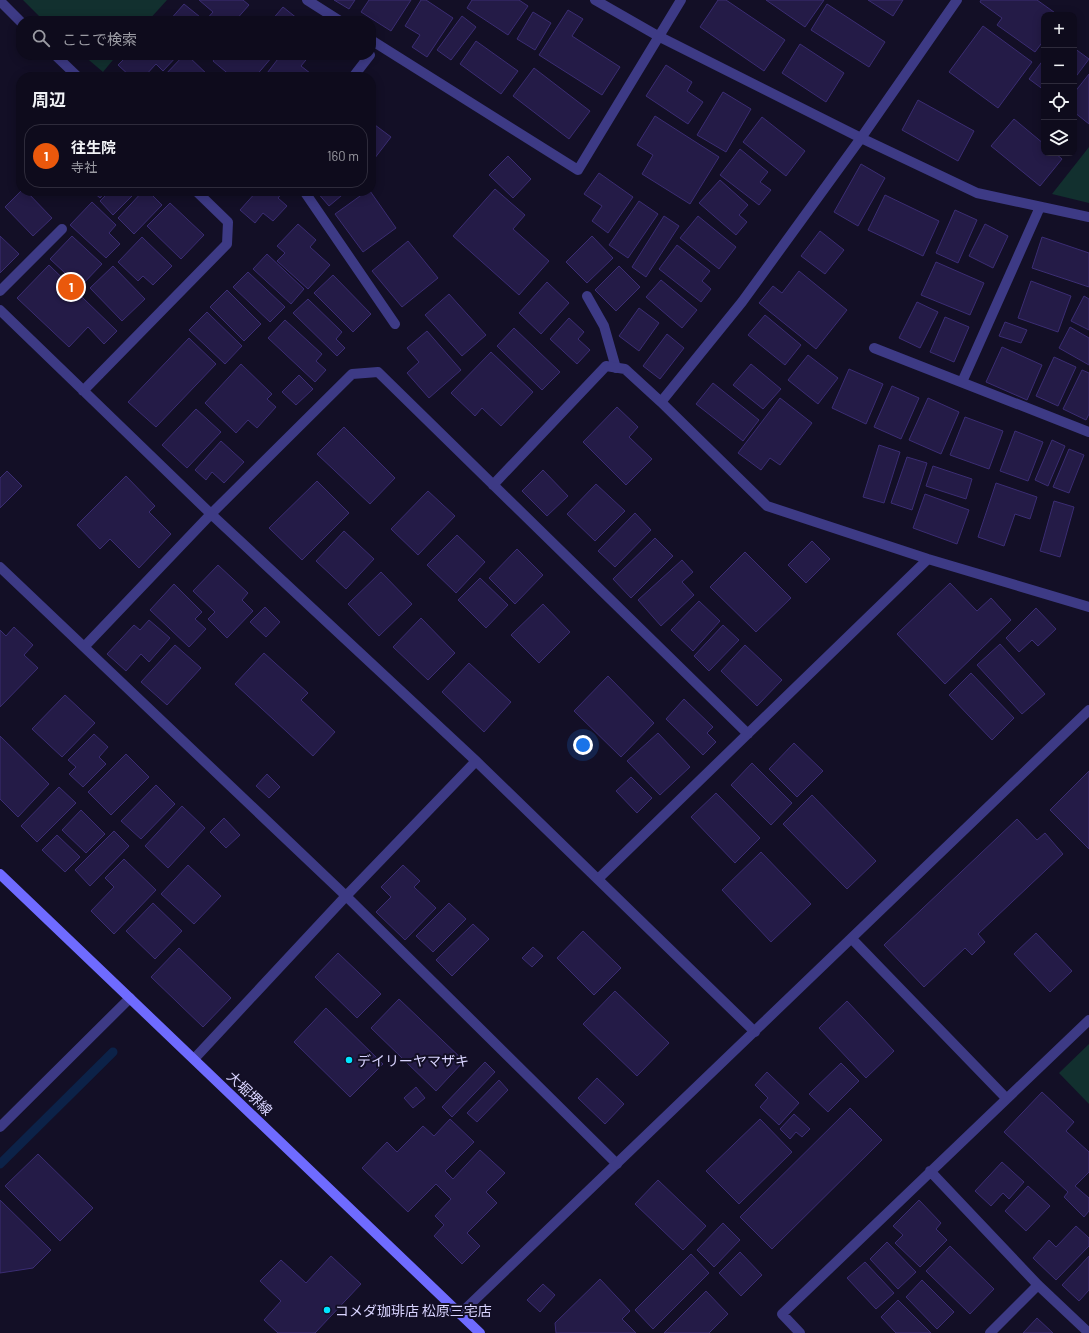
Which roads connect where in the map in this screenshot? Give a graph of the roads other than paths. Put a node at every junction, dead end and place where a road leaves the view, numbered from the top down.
1 (307, 0) edge
2 (595, 0) edge
3 (681, 0) edge
4 (957, 0) edge
5 (0, 2) edge
6 (332, 16) edge
7 (16, 17) edge
8 (658, 36) junction
9 (376, 43) edge
10 (60, 60) edge
11 (366, 60) edge
12 (73, 72) edge
13 (357, 72) edge
14 (862, 138) junction
15 (201, 196) edge
16 (307, 196) edge
17 (1040, 207) junction
18 (1089, 217) edge
19 (62, 229) dead end
20 (0, 291) edge
21 (587, 296) dead end
22 (0, 310) edge
23 (395, 324) dead end
24 (874, 348) dead end
25 (616, 368) junction
26 (962, 382) junction
27 (83, 391) junction
28 (661, 402) junction
29 (1089, 432) edge
30 (493, 485) junction
31 (211, 514) junction
32 (928, 559) junction
33 (0, 567) edge
34 (1089, 607) edge
35 (85, 646) junction
36 (1089, 710) edge
37 (748, 734) junction
38 (476, 761) junction
39 (0, 874) edge
40 (598, 879) junction
41 (346, 896) junction
42 (852, 939) junction
43 (130, 998) junction
44 (1089, 1020) edge
45 (755, 1032) junction
46 (194, 1059) junction
47 (1006, 1098) junction
48 (0, 1127) edge
49 (617, 1164) junction
50 (930, 1171) junction
51 (1038, 1285) junction
52 (460, 1314) junction
53 (480, 1333) edge
54 (800, 1333) edge
55 (990, 1333) edge
56 (1088, 1333) edge

1 - 6 street
2 - 8 street
3 - 8 street
4 - 14 street
5 - 7 street
8 - 9 street
8 - 14 street
10 - 12 street
11 - 13 street
14 - 17 street
14 - 28 street
15 - 27 street
16 - 23 street
17 - 18 street
17 - 26 street
19 - 20 street
21 - 25 street
22 - 27 street
24 - 26 street
25 - 28 street
25 - 30 street
26 - 29 street
27 - 31 street
28 - 32 street
30 - 31 street
30 - 37 street
31 - 35 street
31 - 38 street
32 - 34 street
32 - 37 street
33 - 35 street
35 - 41 street
36 - 42 street
37 - 40 street
38 - 40 street
38 - 41 street
39 - 43 main road, 大堀堺線
40 - 45 street
41 - 46 street
41 - 49 street
42 - 45 street
42 - 47 street
43 - 46 main road, 大堀堺線
43 - 48 street
44 - 47 street
45 - 49 street
46 - 52 main road, 大堀堺線
47 - 50 street
49 - 52 street
50 - 51 street
50 - 54 street
51 - 55 street
51 - 56 street
52 - 53 main road, 大堀堺線

